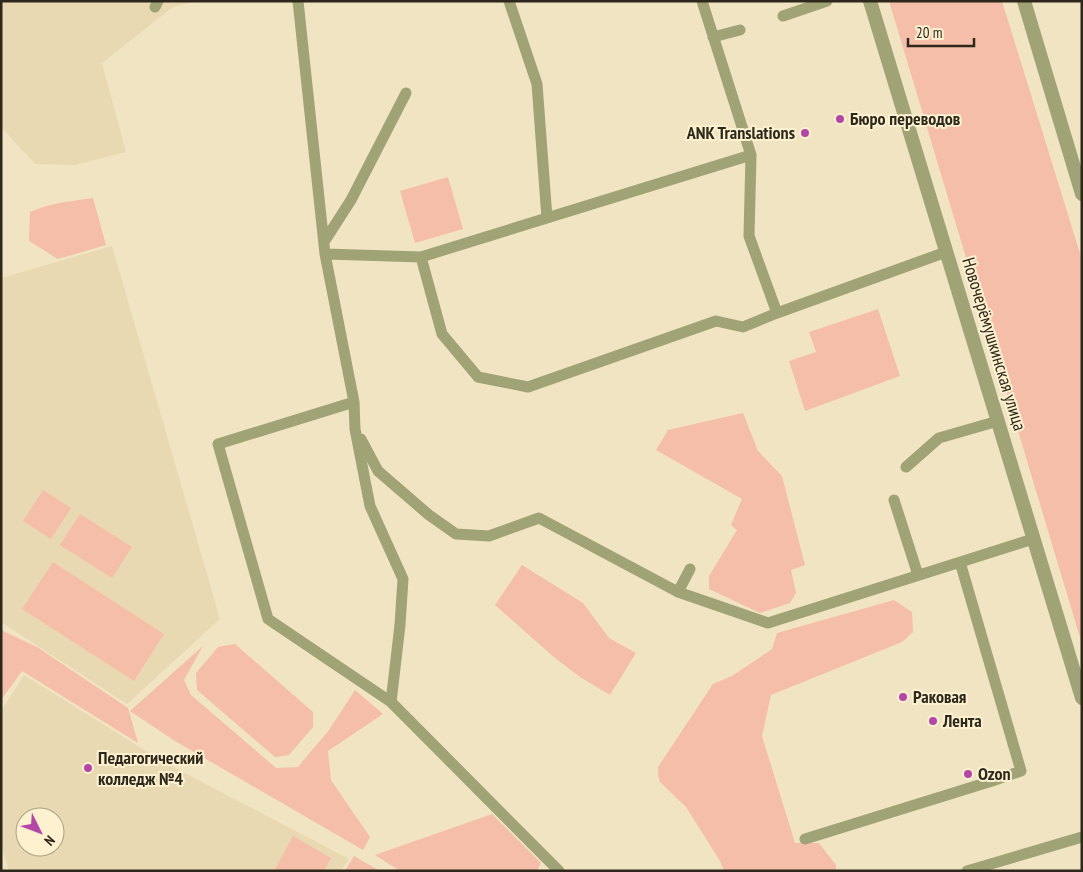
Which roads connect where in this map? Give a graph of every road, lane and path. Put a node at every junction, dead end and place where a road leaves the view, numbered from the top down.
1 (298, 1) edge
2 (509, 1) edge
3 (702, 1) edge
4 (827, 1) edge
5 (870, 1) edge
6 (1024, 1) edge
7 (783, 16) dead end
8 (740, 30) dead end
9 (714, 37) junction
10 (406, 93) dead end
11 (751, 156) junction
12 (1082, 194) edge
13 (547, 218) junction
14 (324, 248) junction
15 (946, 252) junction
16 (421, 257) junction
17 (777, 313) junction
18 (354, 402) junction
19 (998, 421) junction
20 (355, 429) junction
21 (906, 466) dead end
22 (894, 500) dead end
23 (1033, 539) junction
24 (960, 562) junction
25 (690, 569) dead end
26 (918, 575) junction
27 (678, 592) junction
28 (1082, 698) edge
29 (391, 702) junction
30 (1082, 837) edge
31 (805, 839) dead end
32 (546, 866) edge
33 (558, 871) edge
34 (967, 871) edge

1 - 14 lane
2 - 13 lane
3 - 9 lane
4 - 7 lane
5 - 15 street, Новочерёмушкинская улица
6 - 12 street
8 - 9 lane
9 - 11 lane
10 - 14 lane
11 - 13 lane
11 - 17 lane
13 - 16 lane
14 - 16 lane
14 - 18 lane
15 - 17 lane
15 - 19 street, Новочерёмушкинская улица
16 - 17 lane
18 - 20 lane
18 - 29 lane
19 - 21 lane
19 - 23 street, Новочерёмушкинская улица
20 - 27 lane
20 - 29 lane
22 - 26 lane
23 - 24 lane
23 - 28 street, Новочерёмушкинская улица
24 - 26 lane
24 - 31 lane
25 - 27 lane
26 - 27 lane
29 - 32 lane
30 - 34 lane
32 - 33 lane

